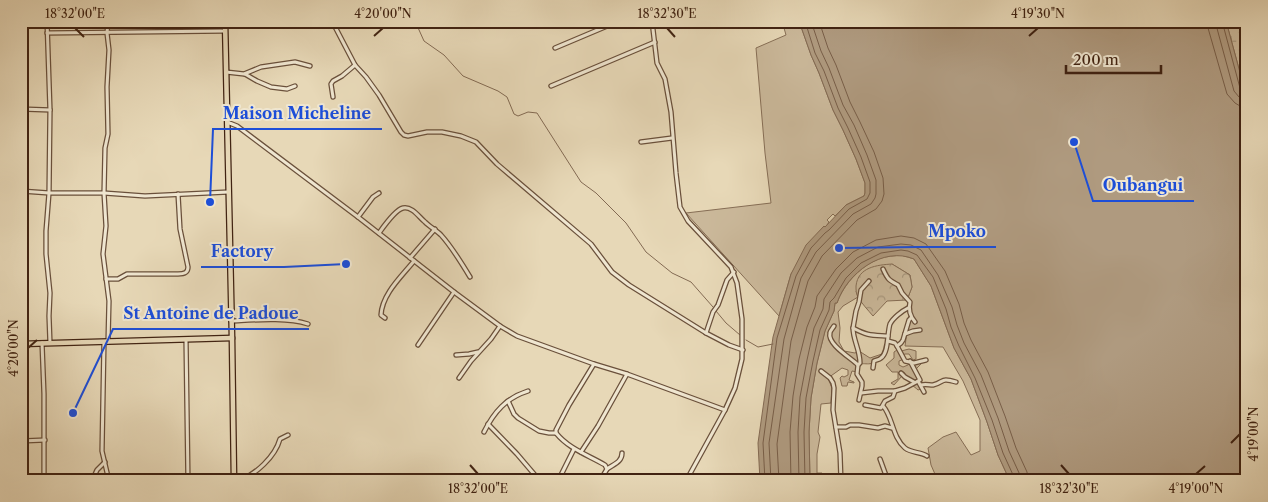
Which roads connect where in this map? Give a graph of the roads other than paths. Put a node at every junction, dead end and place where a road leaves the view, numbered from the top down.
1 (47, 21) edge
2 (108, 21) edge
3 (224, 21) edge
4 (332, 21) edge
5 (619, 21) edge
6 (652, 21) edge
7 (225, 31) junction
8 (47, 33) junction
9 (107, 33) junction
10 (655, 42) junction
11 (555, 48) dead end
12 (355, 65) junction
13 (310, 66) dead end
14 (225, 72) junction
15 (244, 74) junction
16 (295, 86) dead end
17 (551, 86) dead end
18 (333, 97) dead end
19 (21, 109) edge
20 (50, 110) junction
21 (226, 122) junction
22 (672, 138) junction
23 (641, 142) dead end
24 (21, 191) edge
25 (228, 192) junction
26 (49, 193) junction
27 (104, 193) junction
28 (379, 193) dead end
29 (178, 194) junction
30 (358, 217) junction
31 (435, 229) junction
32 (379, 233) junction
33 (410, 258) junction
34 (414, 261) junction
35 (883, 269) dead end
36 (734, 272) junction
37 (470, 277) dead end
38 (106, 279) junction
39 (869, 282) dead end
40 (454, 292) junction
41 (908, 308) junction
42 (385, 318) dead end
43 (911, 318) junction
44 (231, 321) junction
45 (915, 322) dead end
46 (308, 324) dead end
47 (500, 326) junction
48 (834, 326) dead end
49 (853, 328) junction
50 (920, 330) dead end
51 (706, 334) junction
52 (905, 334) junction
53 (888, 336) junction
54 (232, 338) junction
55 (186, 340) junction
56 (888, 341) junction
57 (106, 342) junction
58 (42, 343) junction
59 (50, 343) junction
60 (21, 344) edge
61 (418, 345) dead end
62 (898, 346) junction
63 (743, 350) junction
64 (479, 352) junction
65 (456, 355) dead end
66 (926, 360) dead end
67 (910, 361) junction
68 (594, 364) junction
69 (858, 365) junction
70 (873, 368) dead end
71 (821, 371) dead end
72 (901, 373) dead end
73 (627, 374) junction
74 (459, 378) dead end
75 (917, 382) junction
76 (956, 382) dead end
77 (921, 385) junction
78 (528, 390) dead end
79 (895, 391) junction
80 (924, 392) dead end
81 (861, 393) junction
82 (859, 400) dead end
83 (508, 401) junction
84 (864, 405) dead end
85 (883, 406) junction
86 (725, 410) junction
87 (488, 424) junction
88 (836, 427) junction
89 (892, 428) junction
90 (484, 432) dead end
91 (556, 433) junction
92 (288, 435) dead end
93 (44, 440) junction
94 (21, 441) edge
95 (574, 449) junction
96 (581, 452) junction
97 (622, 453) dead end
98 (927, 456) dead end
99 (880, 460) dead end
100 (105, 462) junction
101 (607, 469) junction
102 (44, 481) edge
103 (92, 481) edge
104 (109, 481) edge
105 (188, 481) edge
106 (234, 481) edge
107 (239, 481) edge
108 (540, 481) edge
109 (558, 481) edge
110 (600, 481) edge
111 (686, 481) edge
112 (841, 481) edge
113 (888, 481) edge

1 - 8 street
2 - 9 street
3 - 7 main road
4 - 12 street
5 - 11 street
6 - 10 street
7 - 9 street
7 - 14 main road
8 - 9 street
8 - 20 street
9 - 27 street
10 - 17 street
10 - 22 street
12 - 18 street
12 - 51 street
13 - 15 street
14 - 15 street
14 - 21 main road
15 - 16 street
19 - 20 street
20 - 26 street
21 - 25 main road
21 - 30 street
22 - 23 street
22 - 36 street
24 - 26 street
25 - 29 street
25 - 44 main road
26 - 27 street
26 - 59 street
27 - 29 street
27 - 38 street
28 - 30 street
29 - 38 street
30 - 32 street
31 - 32 street
31 - 33 street
31 - 37 street
32 - 33 street
33 - 34 street
34 - 40 street
34 - 42 street
35 - 41 street
36 - 51 street
36 - 63 street
38 - 57 street
39 - 49 street
40 - 47 street
40 - 61 street
41 - 43 street
41 - 53 street
43 - 45 street
43 - 52 street
44 - 46 street
44 - 54 main road
47 - 64 street
47 - 68 street
48 - 69 street
49 - 53 street
49 - 69 street
50 - 52 street
51 - 63 street
52 - 62 street
53 - 56 street
54 - 55 main road
54 - 106 main road
55 - 57 main road
55 - 105 street
56 - 62 street
56 - 70 street
57 - 59 main road
57 - 100 street
58 - 59 main road
58 - 60 main road
58 - 93 street
62 - 67 street
63 - 86 street
64 - 65 street
64 - 74 street
66 - 67 street
67 - 75 street
68 - 73 street
68 - 91 street
69 - 81 street
71 - 88 street
72 - 75 street
73 - 86 street
73 - 96 street
75 - 77 street
75 - 79 street
76 - 77 street
77 - 80 street
78 - 83 street
79 - 81 street
79 - 85 street
81 - 82 street
83 - 87 street
83 - 91 street
84 - 85 street
85 - 89 street
86 - 111 street
87 - 90 street
87 - 108 street
88 - 89 street
88 - 112 street
89 - 98 street
91 - 95 street
92 - 107 street
93 - 94 street
93 - 102 street
95 - 96 street
95 - 109 street
96 - 101 street
97 - 101 street
99 - 113 street
100 - 103 street
100 - 104 street
101 - 110 street

